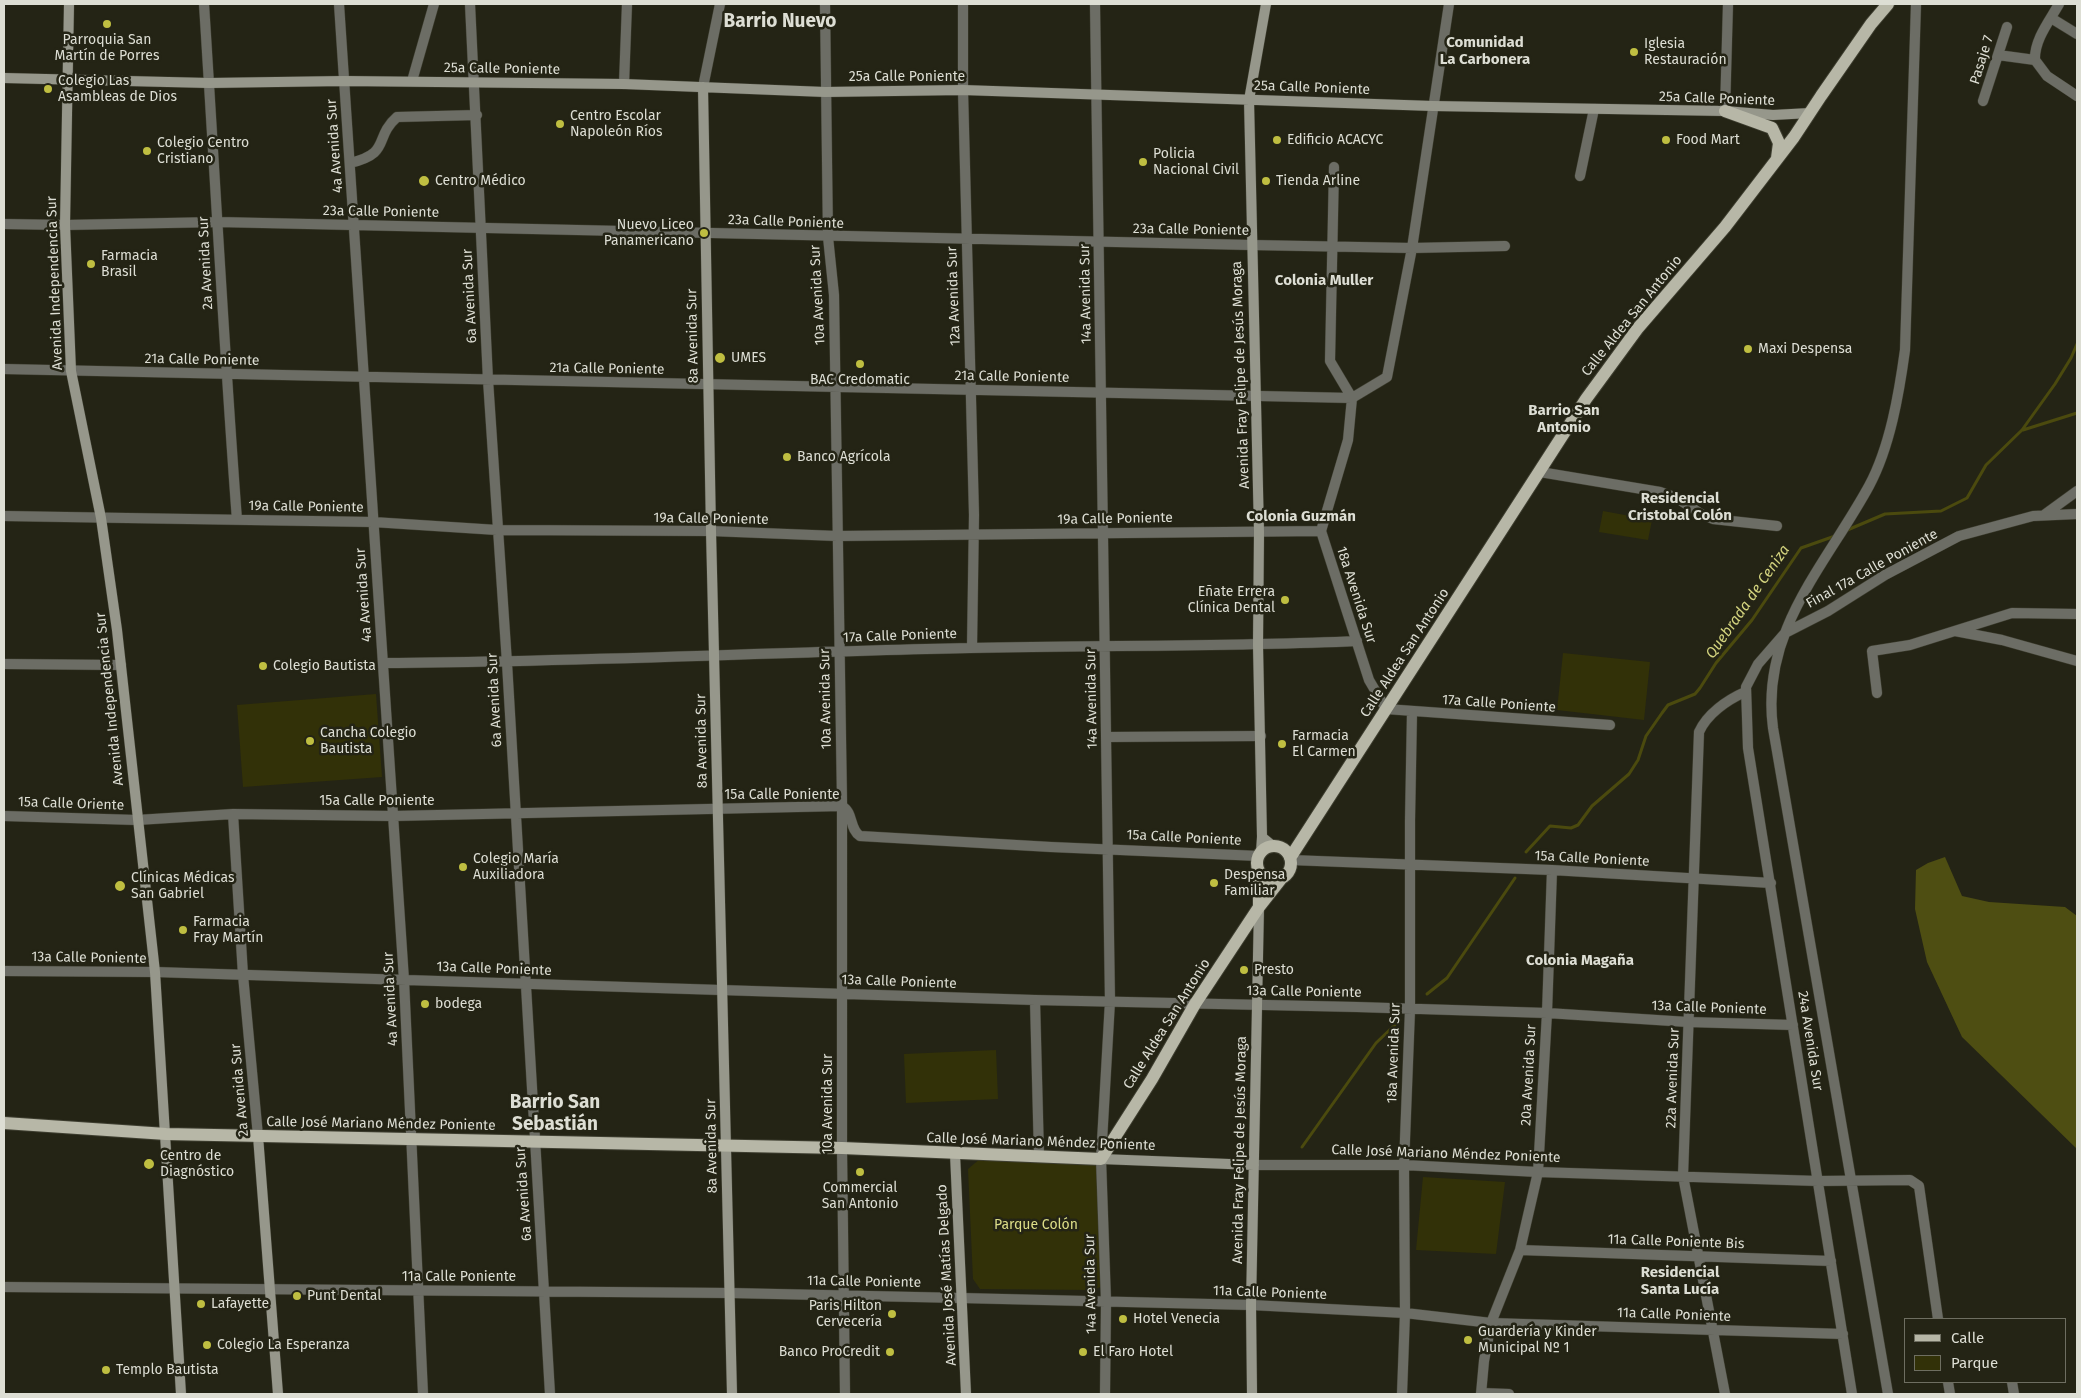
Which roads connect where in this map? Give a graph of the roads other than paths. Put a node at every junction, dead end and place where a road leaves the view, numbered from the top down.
1 (70, 4) edge
2 (204, 4) edge
3 (339, 4) edge
4 (434, 4) edge
5 (470, 4) edge
6 (627, 4) edge
7 (720, 4) edge
8 (825, 4) edge
9 (963, 4) edge
10 (1095, 4) edge
11 (1266, 4) edge
12 (1449, 4) edge
13 (1728, 4) edge
14 (1888, 4) edge
15 (1916, 4) edge
16 (2059, 4) edge
17 (2051, 18) junction
18 (2007, 27) dead end
19 (2077, 34) edge
20 (1998, 55) junction
21 (2035, 60) junction
22 (4, 78) edge
23 (68, 79) junction
24 (344, 81) junction
25 (412, 81) junction
26 (209, 83) junction
27 (476, 83) junction
28 (624, 84) junction
29 (703, 87) junction
30 (963, 90) junction
31 (825, 92) junction
32 (1097, 95) junction
33 (2077, 96) edge
34 (1249, 100) junction
35 (1983, 101) dead end
36 (1433, 106) junction
37 (1594, 109) junction
38 (1725, 111) junction
39 (1810, 112) junction
40 (477, 115) junction
41 (1776, 160) junction
42 (350, 163) junction
43 (1334, 167) dead end
44 (1580, 176) dead end
45 (218, 222) junction
46 (4, 224) edge
47 (65, 225) junction
48 (354, 225) junction
49 (480, 228) junction
50 (704, 233) junction
51 (828, 237) junction
52 (966, 240) junction
53 (1099, 242) junction
54 (1251, 245) junction
55 (1332, 246) junction
56 (1506, 246) dead end
57 (1412, 248) junction
58 (4, 369) edge
59 (71, 371) junction
60 (226, 374) junction
61 (364, 377) junction
62 (488, 380) junction
63 (708, 385) junction
64 (836, 387) junction
65 (971, 390) junction
66 (1102, 392) junction
67 (1256, 397) junction
68 (1352, 398) junction
69 (1540, 472) junction
70 (2077, 491) edge
71 (2077, 514) edge
72 (2044, 515) junction
73 (4, 516) edge
74 (100, 518) junction
75 (237, 520) junction
76 (373, 522) junction
77 (1777, 526) dead end
78 (497, 530) junction
79 (711, 531) junction
80 (1321, 531) junction
81 (1259, 532) junction
82 (1104, 533) junction
83 (973, 535) junction
84 (838, 536) junction
85 (2077, 614) edge
86 (1954, 631) junction
87 (1785, 633) junction
88 (1357, 642) junction
89 (1258, 645) junction
90 (1106, 647) junction
91 (972, 648) junction
92 (839, 652) junction
93 (714, 655) junction
94 (2077, 661) edge
95 (383, 663) junction
96 (507, 663) junction
97 (4, 664) edge
98 (121, 665) junction
99 (1745, 692) junction
100 (1877, 693) dead end
101 (1386, 709) junction
102 (1412, 712) junction
103 (1610, 725) dead end
104 (1261, 736) junction
105 (1106, 737) junction
106 (842, 806) junction
107 (718, 809) junction
108 (515, 813) junction
109 (233, 814) junction
110 (4, 816) edge
111 (393, 816) junction
112 (137, 820) junction
113 (1262, 836) junction
114 (1108, 848) junction
115 (1284, 853) junction
116 (1260, 854) junction
117 (1410, 866) junction
118 (1552, 870) junction
119 (1259, 871) junction
120 (1281, 878) junction
121 (1694, 879) junction
122 (1771, 883) junction
123 (1260, 906) junction
124 (4, 971) edge
125 (155, 972) junction
126 (243, 975) junction
127 (404, 980) junction
128 (525, 984) junction
129 (722, 990) junction
130 (842, 994) junction
131 (1036, 1000) junction
132 (1110, 1002) junction
133 (1195, 1004) junction
134 (1258, 1005) junction
135 (1410, 1010) junction
136 (1547, 1013) junction
137 (1688, 1022) junction
138 (1793, 1025) junction
139 (4, 1123) edge
140 (166, 1134) junction
141 (258, 1136) junction
142 (412, 1140) junction
143 (534, 1143) junction
144 (726, 1147) junction
145 (842, 1148) junction
146 (955, 1154) junction
147 (1039, 1156) junction
148 (1101, 1159) junction
149 (1254, 1165) junction
150 (1404, 1165) junction
151 (1538, 1172) junction
152 (1683, 1176) junction
153 (1818, 1181) junction
154 (1851, 1181) junction
155 (1520, 1250) junction
156 (1699, 1256) junction
157 (1831, 1261) junction
158 (4, 1287) edge
159 (174, 1289) junction
160 (271, 1289) junction
161 (419, 1290) junction
162 (543, 1291) junction
163 (730, 1293) junction
164 (844, 1295) junction
165 (961, 1298) junction
166 (1106, 1301) junction
167 (1251, 1305) junction
168 (1405, 1313) junction
169 (1938, 1318) edge
170 (1491, 1323) junction
171 (1713, 1330) junction
172 (1843, 1334) junction
173 (180, 1394) edge
174 (278, 1394) edge
175 (423, 1394) edge
176 (550, 1394) edge
177 (732, 1394) edge
178 (845, 1394) edge
179 (966, 1394) edge
180 (1105, 1394) edge
181 (1252, 1394) edge
182 (1402, 1394) edge
183 (1481, 1394) edge
184 (1509, 1394) edge
185 (1726, 1394) edge
186 (1852, 1394) edge
187 (1888, 1394) edge

1 - 23 street, Avenida Independencia Sur
2 - 26 street, 2a Avenida Sur
3 - 24 street, 4a Avenida Sur
4 - 25 street
5 - 27 street, 6a Avenida Sur
6 - 28 street
7 - 29 street
8 - 31 street, 10a Avenida Sur
9 - 30 street, 12a Avenida Sur
10 - 32 street, 14a Avenida Sur
11 - 34 street, Avenida Fray Felipe de Jesús Moraga
12 - 36 street
13 - 38 street
14 - 39 main road, Calle Aldea San Antonio
15 - 87 street
16 - 17 street
17 - 19 street
17 - 21 street
18 - 20 street, Pasaje 7
20 - 21 street
20 - 35 street, Pasaje 7
21 - 33 street
22 - 23 street, 25a Calle Poniente
23 - 26 street, 25a Calle Poniente
23 - 47 street, Avenida Independencia Sur
24 - 25 street, 25a Calle Poniente
24 - 26 street, 25a Calle Poniente
24 - 42 street, 4a Avenida Sur
25 - 27 street, 25a Calle Poniente
26 - 45 street, 2a Avenida Sur
27 - 28 street, 25a Calle Poniente
27 - 40 street, 6a Avenida Sur
28 - 29 street, 25a Calle Poniente
29 - 31 street, 25a Calle Poniente
29 - 50 street, 8a Avenida Sur
30 - 31 street, 25a Calle Poniente
30 - 32 street, 25a Calle Poniente
30 - 52 street, 12a Avenida Sur
31 - 51 street, 10a Avenida Sur
32 - 34 street, 25a Calle Poniente
32 - 53 street, 14a Avenida Sur
34 - 36 street, 25a Calle Poniente
34 - 54 street, Avenida Fray Felipe de Jesús Moraga
36 - 37 street, 25a Calle Poniente
36 - 57 street
37 - 38 street, 25a Calle Poniente
37 - 44 street
38 - 39 street, 25a Calle Poniente
38 - 41 main road
39 - 41 main road, Calle Aldea San Antonio
40 - 42 street
40 - 49 street, 6a Avenida Sur
41 - 69 main road, Calle Aldea San Antonio
42 - 48 street, 4a Avenida Sur
43 - 55 street
45 - 47 street, 23a Calle Poniente
45 - 48 street, 23a Calle Poniente
45 - 60 street, 2a Avenida Sur
46 - 47 street, 23a Calle Poniente
47 - 59 street, Avenida Independencia Sur
48 - 49 street, 23a Calle Poniente
48 - 61 street, 4a Avenida Sur
49 - 50 street, 23a Calle Poniente
49 - 62 street, 6a Avenida Sur
50 - 51 street, 23a Calle Poniente
50 - 63 street, 8a Avenida Sur
51 - 52 street, 23a Calle Poniente
51 - 64 street, 10a Avenida Sur
52 - 53 street, 23a Calle Poniente
52 - 65 street, 12a Avenida Sur
53 - 54 street, 23a Calle Poniente
53 - 66 street, 14a Avenida Sur
54 - 55 street, 23a Calle Poniente
54 - 67 street, Avenida Fray Felipe de Jesús Moraga
55 - 57 street, 23a Calle Poniente
55 - 68 street
56 - 57 street, 23a Calle Poniente
57 - 68 street
58 - 59 street, 21a Calle Poniente
59 - 60 street, 21a Calle Poniente
59 - 74 street, Avenida Independencia Sur
60 - 61 street, 21a Calle Poniente
60 - 75 street, 2a Avenida Sur
61 - 62 street, 21a Calle Poniente
61 - 76 street, 4a Avenida Sur
62 - 63 street, 21a Calle Poniente
62 - 78 street, 6a Avenida Sur
63 - 64 street, 21a Calle Poniente
63 - 79 street, 8a Avenida Sur
64 - 65 street, 21a Calle Poniente
64 - 84 street, 10a Avenida Sur
65 - 66 street, 21a Calle Poniente
65 - 83 street, 12a Avenida Sur
66 - 67 street, 21a Calle Poniente
66 - 82 street, 14a Avenida Sur
67 - 68 street, 21a Calle Poniente
67 - 81 street, Avenida Fray Felipe de Jesús Moraga
68 - 80 street
69 - 77 street
69 - 101 main road, Calle Aldea San Antonio
70 - 72 street
71 - 72 street, Final 17a Calle Poniente
72 - 87 street, Final 17a Calle Poniente
73 - 74 street, 19a Calle Poniente
74 - 75 street, 19a Calle Poniente
74 - 98 street, Avenida Independencia Sur
75 - 76 street, 19a Calle Poniente
76 - 78 street, 19a Calle Poniente
76 - 95 street, 4a Avenida Sur
78 - 79 street, 19a Calle Poniente
78 - 96 street, 6a Avenida Sur
79 - 84 street, 19a Calle Poniente
79 - 93 street, 8a Avenida Sur
80 - 81 street, 19a Calle Poniente
80 - 88 street, 18a Avenida Sur
81 - 82 street, 19a Calle Poniente
81 - 89 street, Avenida Fray Felipe de Jesús Moraga
82 - 83 street, 19a Calle Poniente
82 - 90 street, 14a Avenida Sur
83 - 84 street, 19a Calle Poniente
83 - 91 street, 12a Avenida Sur
84 - 92 street, 10a Avenida Sur
85 - 86 street
86 - 94 street
86 - 100 street
87 - 99 street, Final 17a Calle Poniente
87 - 154 street
88 - 89 street, 17a Calle Poniente
88 - 101 street, 18a Avenida Sur
89 - 90 street, 17a Calle Poniente
89 - 104 street, Avenida Fray Felipe de Jesús Moraga
90 - 91 street, 17a Calle Poniente
90 - 105 street, 14a Avenida Sur
91 - 92 street, 17a Calle Poniente
92 - 93 street, 17a Calle Poniente
92 - 106 street, 10a Avenida Sur
93 - 96 street, 17a Calle Poniente
93 - 107 street, 8a Avenida Sur
95 - 96 street, 17a Calle Poniente
95 - 111 street, 4a Avenida Sur
96 - 108 street, 6a Avenida Sur
97 - 98 street
98 - 112 street, Avenida Independencia Sur
99 - 121 street, 22a Avenida Sur
99 - 122 street, 24a Avenida Sur
101 - 102 street, 17a Calle Poniente
101 - 115 main road, Calle Aldea San Antonio
102 - 103 street, 17a Calle Poniente
102 - 117 street, 18a Avenida Sur
104 - 105 street
104 - 113 street, Avenida Fray Felipe de Jesús Moraga
105 - 114 street, 14a Avenida Sur
106 - 107 street, 15a Calle Poniente
106 - 114 street, 15a Calle Poniente
106 - 130 street, 10a Avenida Sur
107 - 108 street, 15a Calle Poniente
107 - 129 street, 8a Avenida Sur
108 - 111 street, 15a Calle Poniente
108 - 128 street, 6a Avenida Sur
109 - 111 street, 15a Calle Poniente
109 - 112 street, 15a Calle Poniente
109 - 126 street, 2a Avenida Sur
110 - 112 street, 15a Calle Oriente
111 - 127 street, 4a Avenida Sur
112 - 125 street, Avenida Independencia Sur
113 - 115 street
113 - 116 street, Avenida Fray Felipe de Jesús Moraga
114 - 116 street, 15a Calle Poniente
114 - 132 street, 14a Avenida Sur
115 - 116 main road
115 - 117 street, 15a Calle Poniente
115 - 120 main road
116 - 119 main road
117 - 118 street, 15a Calle Poniente
117 - 135 street, 18a Avenida Sur
118 - 121 street, 15a Calle Poniente
118 - 136 street, 20a Avenida Sur
119 - 120 main road
119 - 123 main road
120 - 123 main road, Calle Aldea San Antonio
121 - 122 street, 15a Calle Poniente
121 - 137 street, 22a Avenida Sur
122 - 138 street, 24a Avenida Sur
123 - 133 main road, Calle Aldea San Antonio
123 - 134 street, Avenida Fray Felipe de Jesús Moraga
124 - 125 street, 13a Calle Poniente
125 - 126 street, 13a Calle Poniente
125 - 140 street, Avenida Independencia Sur
126 - 127 street, 13a Calle Poniente
126 - 141 street, 2a Avenida Sur
127 - 128 street, 13a Calle Poniente
127 - 142 street, 4a Avenida Sur
128 - 129 street, 13a Calle Poniente
128 - 143 street, 6a Avenida Sur
129 - 130 street, 13a Calle Poniente
129 - 144 street, 8a Avenida Sur
130 - 131 street, 13a Calle Poniente
130 - 145 street, 10a Avenida Sur
131 - 132 street, 13a Calle Poniente
131 - 147 street
132 - 133 street, 13a Calle Poniente
132 - 148 street, 14a Avenida Sur
133 - 134 street, 13a Calle Poniente
133 - 148 main road, Calle Aldea San Antonio
134 - 135 street, 13a Calle Poniente
134 - 149 street, Avenida Fray Felipe de Jesús Moraga
135 - 136 street, 13a Calle Poniente
135 - 150 street, 18a Avenida Sur
136 - 137 street, 13a Calle Poniente
136 - 151 street, 20a Avenida Sur
137 - 138 street, 13a Calle Poniente
137 - 152 street, 22a Avenida Sur
138 - 153 street, 24a Avenida Sur
139 - 140 main road, Calle José Mariano Méndez Poniente
140 - 141 main road, Calle José Mariano Méndez Poniente
140 - 159 street, Avenida Independencia Sur
141 - 142 main road, Calle José Mariano Méndez Poniente
141 - 160 street, 2a Avenida Sur
142 - 143 main road, Calle José Mariano Méndez Poniente
142 - 161 street, 4a Avenida Sur
143 - 144 main road, Calle José Mariano Méndez Poniente
143 - 162 street, 6a Avenida Sur
144 - 145 main road, Calle José Mariano Méndez Poniente
144 - 163 street, 8a Avenida Sur
145 - 146 main road, Calle José Mariano Méndez Poniente
145 - 164 street, 10a Avenida Sur
146 - 147 main road, Calle José Mariano Méndez Poniente
146 - 165 street, Avenida José Matías Delgado
147 - 148 main road, Calle José Mariano Méndez Poniente
148 - 149 street, Calle José Mariano Méndez Poniente
148 - 166 street, 14a Avenida Sur
149 - 150 street, Calle José Mariano Méndez Poniente
149 - 167 street, Avenida Fray Felipe de Jesús Moraga
150 - 151 street, Calle José Mariano Méndez Poniente
150 - 168 street, 18a Avenida Sur
151 - 152 street, Calle José Mariano Méndez Poniente
151 - 155 street, 20a Avenida Sur
152 - 153 street, Calle José Mariano Méndez Poniente
152 - 156 street, 22a Avenida Sur
153 - 154 street, Calle José Mariano Méndez Poniente
153 - 157 street, 24a Avenida Sur
154 - 169 street, Calle José Mariano Méndez Poniente
154 - 187 street
155 - 156 street, 11a Calle Poniente Bis
155 - 170 street, 20a Avenida Sur
156 - 157 street, 11a Calle Poniente Bis
156 - 171 street, 22a Avenida Sur
157 - 172 street, 24a Avenida Sur
158 - 159 street, 11a Calle Poniente
159 - 160 street, 11a Calle Poniente
159 - 173 street, Avenida Independencia Sur
160 - 161 street, 11a Calle Poniente
160 - 174 street, 2a Avenida Sur
161 - 162 street, 11a Calle Poniente
161 - 175 street, 4a Avenida Sur
162 - 163 street, 11a Calle Poniente
162 - 176 street, 6a Avenida Sur
163 - 164 street, 11a Calle Poniente
163 - 177 street, 8a Avenida Sur
164 - 165 street, 11a Calle Poniente
164 - 178 street, 10a Avenida Sur
165 - 166 street, 11a Calle Poniente
165 - 179 street, Avenida José Matías Delgado
166 - 167 street, 11a Calle Poniente
166 - 180 street, 14a Avenida Sur
167 - 168 street, 11a Calle Poniente
167 - 181 street, Avenida Fray Felipe de Jesús Moraga
168 - 170 street, 11a Calle Poniente
168 - 182 street, 18a Avenida Sur
170 - 171 street, 11a Calle Poniente
170 - 183 street, 20a Avenida Sur
171 - 172 street, 11a Calle Poniente
171 - 185 street, 22a Avenida Sur
172 - 186 street, 24a Avenida Sur
183 - 184 street

